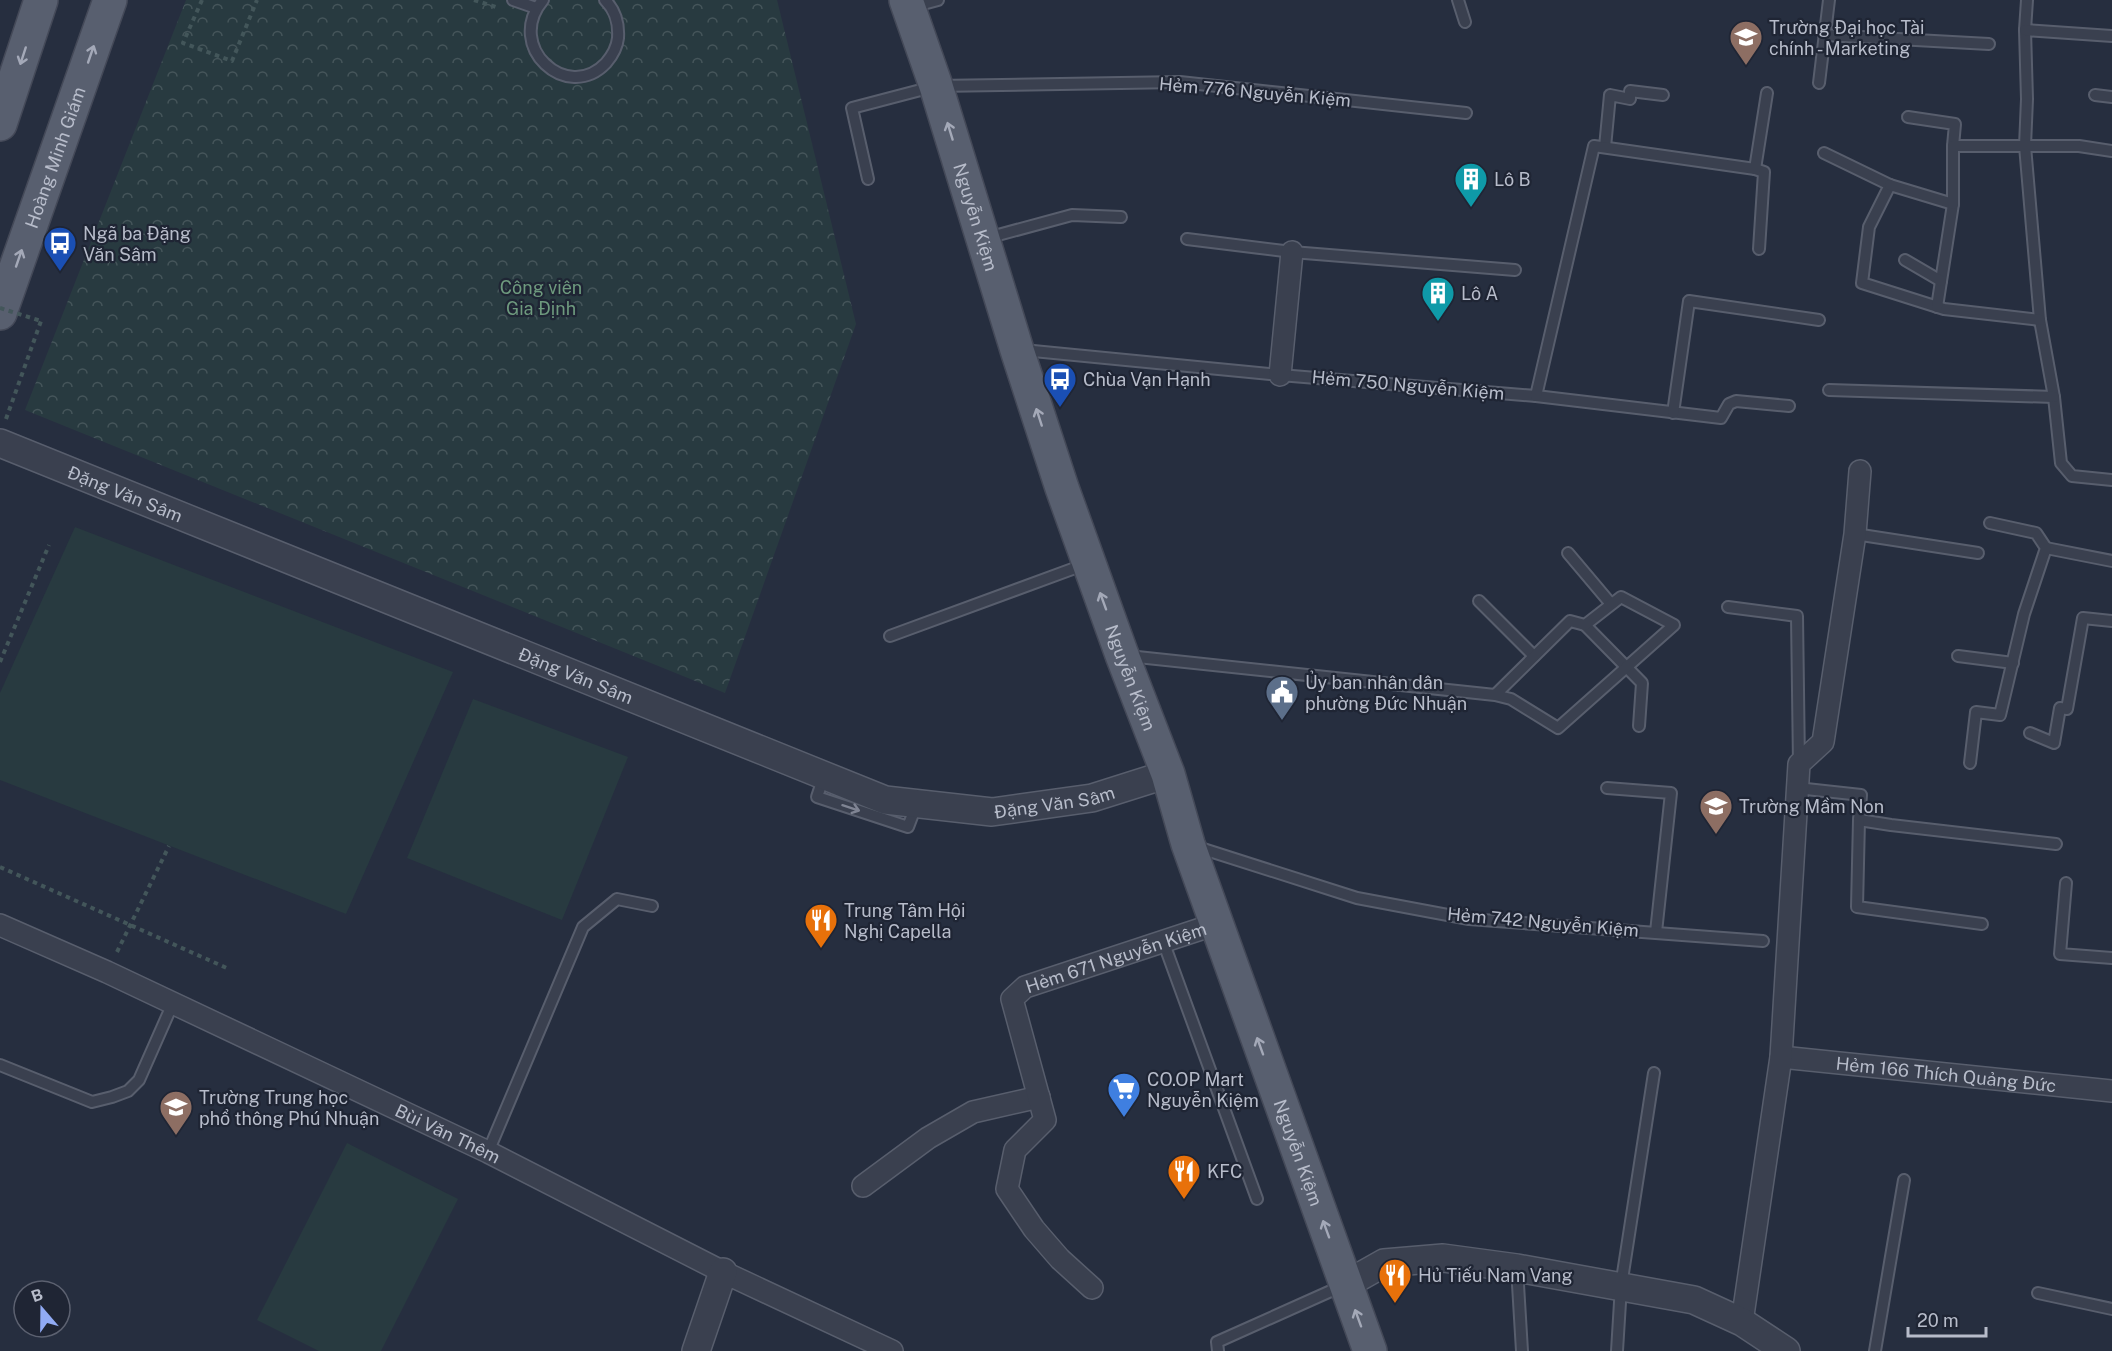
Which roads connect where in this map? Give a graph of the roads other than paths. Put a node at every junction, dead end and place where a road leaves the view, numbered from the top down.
1 (41, 0) edge
2 (110, 0) edge
3 (513, 0) edge
4 (605, 0) edge
5 (1458, 0) edge
6 (1828, 0) edge
7 (2027, 0) edge
8 (917, 3) edge
9 (540, 4) edge
10 (1465, 22) dead end
11 (2025, 30) junction
12 (1824, 35) junction
13 (2112, 36) edge
14 (1989, 44) dead end
15 (1818, 83) dead end
16 (936, 86) junction
17 (1767, 93) dead end
18 (1663, 95) dead end
19 (2095, 95) dead end
20 (2112, 97) edge
21 (1466, 113) dead end
22 (1908, 117) dead end
23 (0, 124) edge
24 (1953, 146) junction
25 (2025, 146) junction
26 (1605, 147) junction
27 (2112, 151) edge
28 (1824, 153) dead end
29 (1755, 169) junction
30 (868, 179) dead end
31 (1890, 185) junction
32 (1953, 204) junction
33 (1121, 217) dead end
34 (983, 239) junction
35 (1187, 239) dead end
36 (1759, 249) dead end
37 (1292, 252) junction
38 (1905, 260) dead end
39 (1515, 270) dead end
40 (1941, 281) junction
41 (1937, 307) junction
42 (0, 313) edge
43 (1819, 320) dead end
44 (2040, 321) junction
45 (1017, 350) junction
46 (1280, 375) junction
47 (1829, 390) dead end
48 (1536, 396) junction
49 (2054, 397) junction
50 (1789, 406) dead end
51 (1673, 413) junction
52 (2, 434) edge
53 (1860, 471) dead end
54 (2112, 480) edge
55 (1990, 523) dead end
56 (1855, 534) junction
57 (2046, 548) junction
58 (1568, 553) dead end
59 (1978, 553) dead end
60 (2112, 561) edge
61 (1089, 563) junction
62 (1479, 601) dead end
63 (1611, 604) junction
64 (1728, 607) dead end
65 (2112, 621) edge
66 (1585, 625) junction
67 (890, 636) dead end
68 (1122, 656) junction
69 (1534, 656) junction
70 (1958, 656) dead end
71 (2013, 663) junction
72 (1627, 667) junction
73 (1495, 695) junction
74 (1639, 726) dead end
75 (2030, 733) dead end
76 (1970, 763) dead end
77 (1799, 764) junction
78 (1168, 774) junction
79 (1607, 788) dead end
80 (1797, 788) junction
81 (1859, 820) junction
82 (1188, 844) junction
83 (2056, 844) dead end
84 (2066, 883) dead end
85 (652, 906) dead end
86 (1216, 924) junction
87 (1982, 924) dead end
88 (0, 925) edge
89 (1656, 932) junction
90 (1163, 941) junction
91 (1763, 941) dead end
92 (2112, 958) edge
93 (173, 1003) junction
94 (1781, 1057) junction
95 (0, 1065) edge
96 (1654, 1073) dead end
97 (2112, 1091) edge
98 (1039, 1097) junction
99 (488, 1152) junction
100 (1904, 1180) dead end
101 (864, 1186) dead end
102 (1257, 1199) dead end
103 (1517, 1268) junction
104 (723, 1272) junction
105 (1345, 1285) junction
106 (1622, 1286) junction
107 (1092, 1288) dead end
108 (2038, 1293) dead end
109 (2112, 1309) edge
110 (1743, 1322) junction
111 (696, 1351) edge
112 (892, 1351) edge
113 (1218, 1351) edge
114 (1370, 1351) edge
115 (1522, 1351) edge
116 (1617, 1351) edge
117 (1786, 1351) edge
118 (1875, 1351) edge

1 -> 23 main road
42 -> 2 main road, Hoàng Minh Giám
3 - 9 lane
4 - 9 lane
5 - 10 lane
6 - 12 lane
7 - 11 lane
8 - 16 main road, Nguyễn Kiệm
11 - 13 lane
11 - 25 lane
12 - 14 lane
12 - 15 lane
16 - 21 lane, Hẻm 776 Nguyễn Kiệm
16 - 30 lane, Hẻm 776 Nguyễn Kiệm
34 -> 16 main road, Nguyễn Kiệm
17 - 29 lane
18 - 26 lane
19 - 20 lane
22 - 24 lane
24 - 25 lane
24 - 32 lane
25 - 27 lane
25 - 44 lane
26 - 29 lane
26 - 48 lane
28 - 31 lane
29 - 36 lane
31 - 32 lane
31 - 41 lane
32 - 40 lane
33 - 34 lane
34 - 45 main road, Nguyễn Kiệm
35 - 37 lane
37 - 39 lane
37 - 46 street
38 - 40 lane
40 - 41 lane
41 - 44 lane
43 - 51 lane
44 - 49 lane
45 - 46 lane, Hẻm 750 Nguyễn Kiệm
61 -> 45 main road, Nguyễn Kiệm
46 - 48 lane, Hẻm 750 Nguyễn Kiệm
47 - 49 lane
48 - 51 lane, Hẻm 750 Nguyễn Kiệm
49 - 54 lane
50 - 51 lane, Hẻm 750 Nguyễn Kiệm
52 - 78 street, Đặng Văn Sâm
53 - 56 street
55 - 57 lane
56 - 59 lane
56 - 77 street
57 - 60 lane
57 - 71 lane
58 - 63 lane
61 - 67 lane
68 -> 61 main road, Nguyễn Kiệm
62 - 69 lane
63 - 66 lane
63 - 72 lane
64 - 77 lane
65 - 75 lane
66 - 69 lane
66 - 72 lane
68 - 73 lane
68 - 78 main road, Nguyễn Kiệm
69 - 73 lane
70 - 71 lane
71 - 76 lane
72 - 73 lane
72 - 74 lane
77 - 80 street
78 - 82 main road, Nguyễn Kiệm
79 - 89 lane
80 - 81 lane
80 - 94 street
81 - 83 lane
81 - 87 lane
82 - 86 main road, Nguyễn Kiệm
82 - 89 lane, Hẻm 742 Nguyễn Kiệm
84 - 92 lane
85 - 99 lane
86 - 90 street, Hẻm 671 Nguyễn Kiệm
105 -> 86 main road, Nguyễn Kiệm
88 - 93 street, Bùi Văn Thêm
89 - 91 lane, Hẻm 742 Nguyễn Kiệm
90 - 98 street, Hẻm 671 Nguyễn Kiệm
90 - 102 lane
93 - 95 lane
93 - 99 street, Bùi Văn Thêm
94 - 97 street, Hẻm 166 Thích Quảng Đức
94 - 110 street
96 - 106 lane
98 - 101 street
98 - 107 street, Hẻm 671 Nguyễn Kiệm
99 - 104 street, Bùi Văn Thêm
100 - 118 lane
103 - 105 street
103 - 106 street
103 - 115 lane
104 - 111 street
104 - 112 street, Bùi Văn Thêm
105 - 113 lane
114 -> 105 main road, Nguyễn Kiệm
106 - 110 street
106 - 116 lane
108 - 109 lane
110 - 117 street

